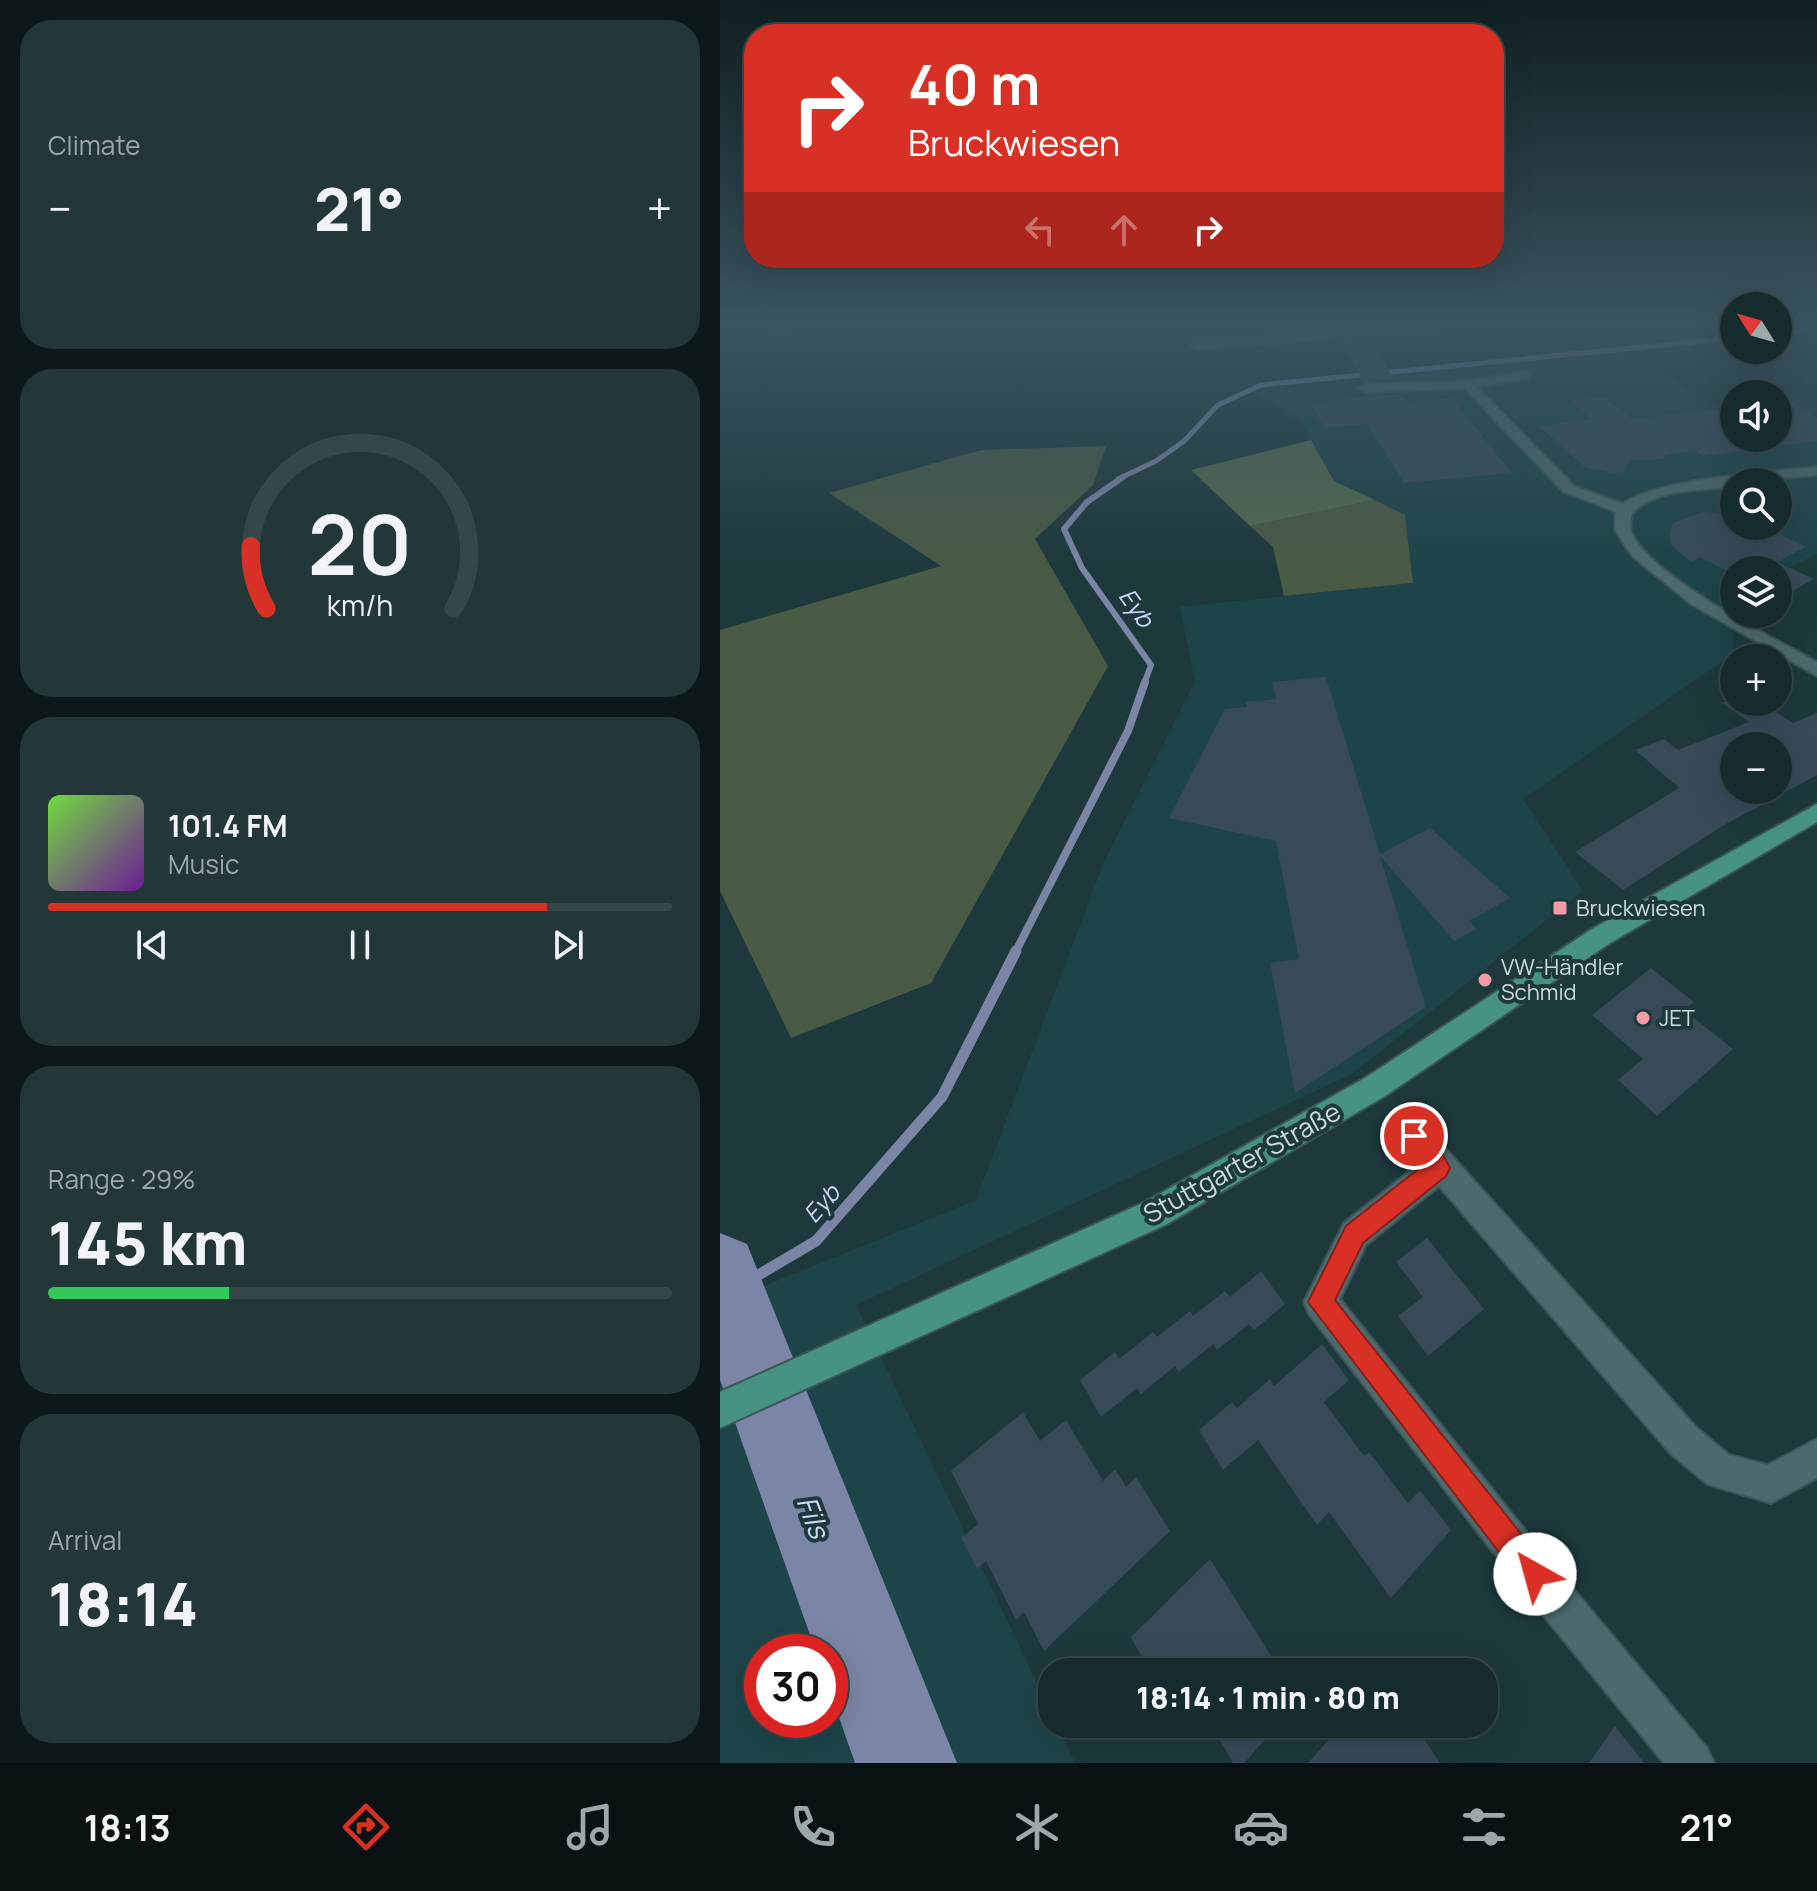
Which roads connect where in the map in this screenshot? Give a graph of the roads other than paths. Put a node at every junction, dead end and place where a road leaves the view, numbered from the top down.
1 (1486, 403) edge
2 (1817, 471) edge
3 (1792, 474) edge
4 (1720, 484) edge
5 (1625, 510) junction
6 (1817, 670) edge
7 (1817, 812) edge
8 (1414, 1136) dead end
9 (1438, 1168) junction
10 (720, 1410) edge
11 (1817, 1457) edge
12 (1692, 1763) edge

1 - 5 street
2 - 3 street
4 - 5 street
5 - 6 street
7 - 10 main road, Stuttgarter Straße
8 - 9 street
9 - 11 street
9 - 12 street

